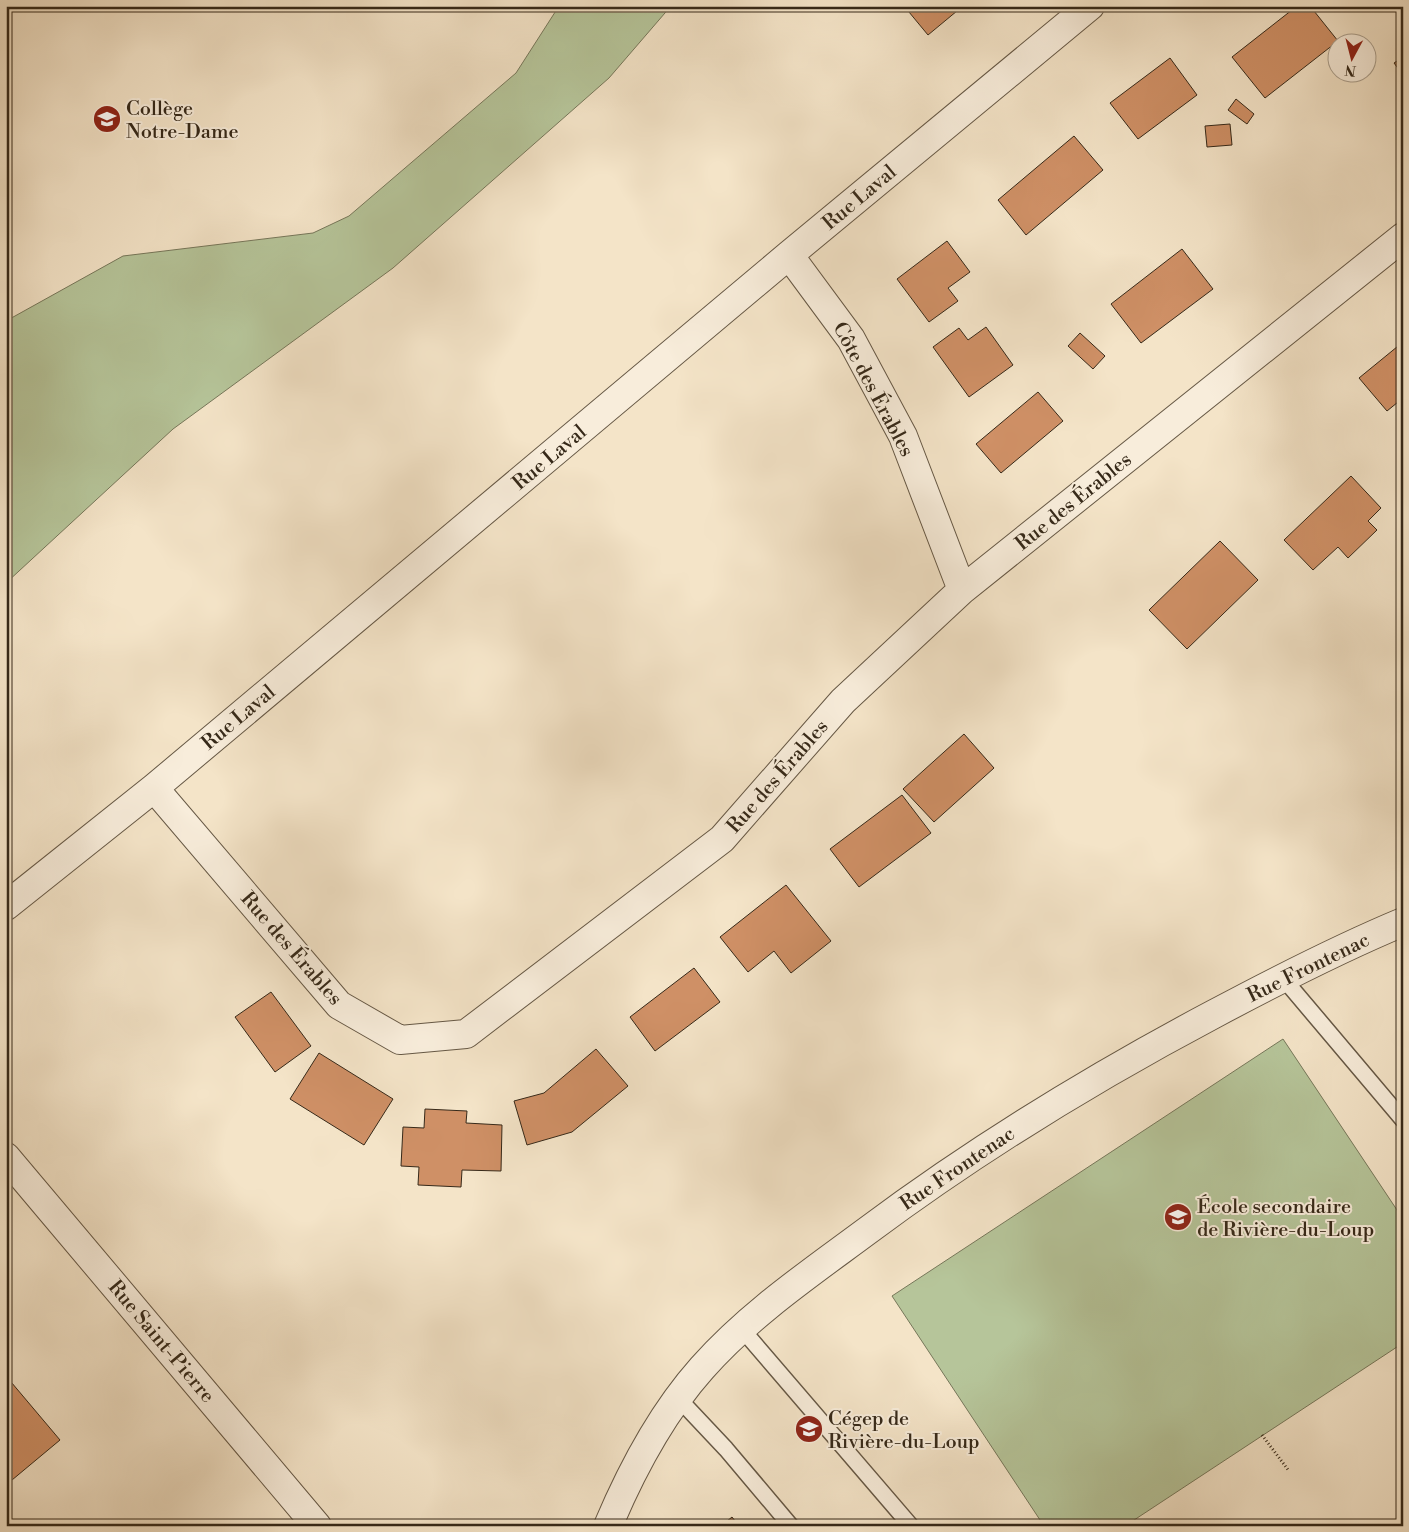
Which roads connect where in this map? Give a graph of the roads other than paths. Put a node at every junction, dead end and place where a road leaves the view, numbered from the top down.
1 (1090, 6) edge
2 (1403, 237) edge
3 (789, 255) junction
4 (962, 590) junction
5 (154, 788) junction
6 (6, 906) edge
7 (1403, 922) edge
8 (1283, 978) junction
9 (1403, 1120) edge
10 (6, 1157) edge
11 (741, 1328) junction
12 (678, 1398) junction
13 (317, 1526) edge
14 (608, 1526) edge
15 (792, 1526) edge
16 (911, 1526) edge

1 - 3 street, Rue Laval
2 - 4 street, Rue des Érables
3 - 4 street, Côte des Érables
3 - 5 street, Rue Laval
4 - 5 street, Rue des Érables
5 - 6 street, Rue Laval
7 - 8 street, Rue Frontenac
8 - 9 lane
8 - 11 street, Rue Frontenac
10 - 13 street, Rue Saint-Pierre
11 - 12 street, Rue Frontenac
11 - 16 lane
12 - 14 street, Rue Frontenac
12 - 15 lane

